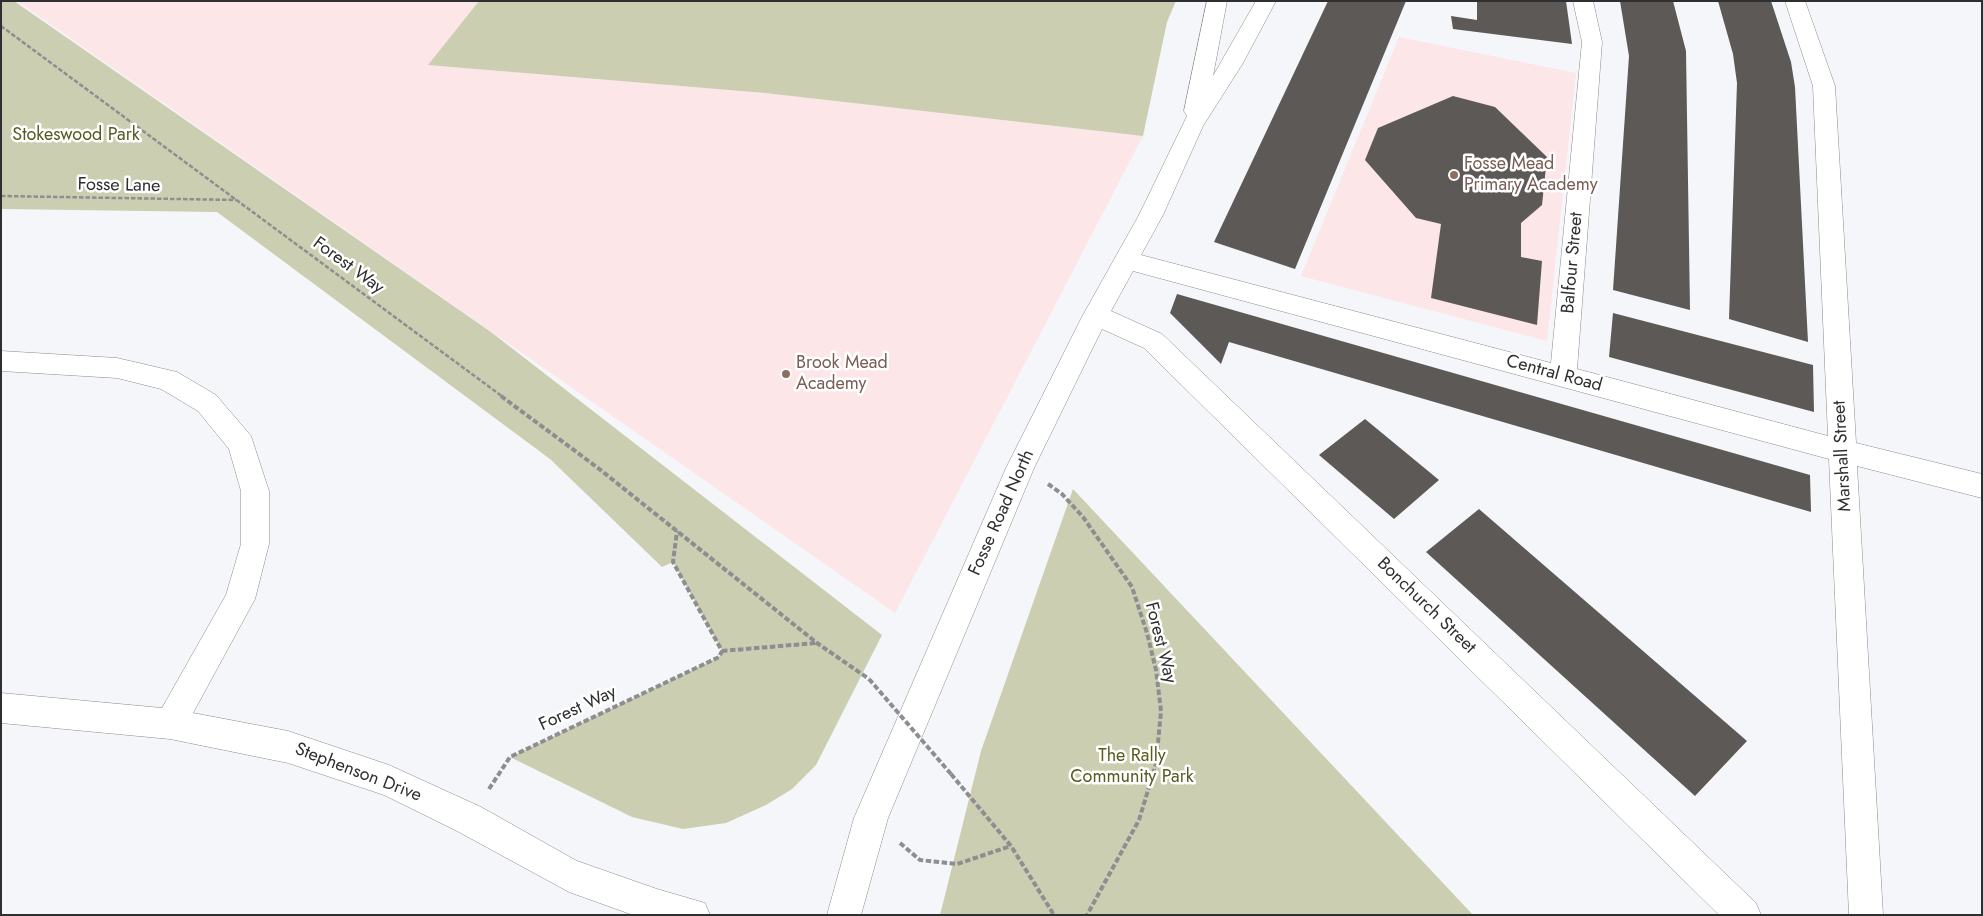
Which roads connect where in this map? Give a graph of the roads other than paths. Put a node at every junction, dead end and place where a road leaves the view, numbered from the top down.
1 (1216, 1) edge
2 (1266, 1) edge
3 (1583, 1) edge
4 (1795, 1) edge
5 (1192, 125) junction
6 (1127, 260) junction
7 (1096, 315) junction
8 (1, 361) edge
9 (1563, 377) junction
10 (1843, 451) junction
11 (1982, 486) edge
12 (1, 708) edge
13 (170, 724) junction
14 (693, 915) edge
15 (844, 915) edge
16 (1744, 915) edge
17 (1866, 915) edge

1 - 5 street, Fosse Road North
2 - 5 street, Fosse Road North
3 - 9 street, Balfour Street
4 - 10 street, Marshall Street
5 - 6 street, Fosse Road North
6 - 7 street, Fosse Road North
6 - 9 street, Central Road
7 - 15 street, Fosse Road North
7 - 16 street, Bonchurch Street
8 - 13 street
9 - 10 street, Central Road
10 - 11 street, Central Road
10 - 17 street, Marshall Street
12 - 13 street, Stephenson Drive
13 - 14 street, Stephenson Drive

